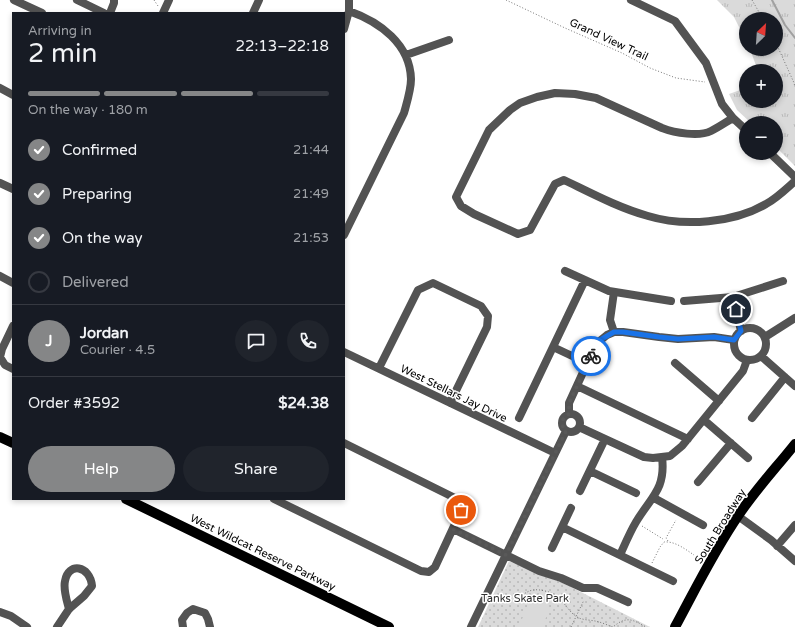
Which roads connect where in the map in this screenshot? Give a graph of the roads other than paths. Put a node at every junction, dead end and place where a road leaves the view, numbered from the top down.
1 (14, 0) edge
2 (77, 0) edge
3 (114, 0) edge
4 (168, 0) edge
5 (260, 0) edge
6 (349, 0) edge
7 (631, 0) edge
8 (161, 10) edge
9 (349, 11) junction
10 (40, 12) edge
11 (102, 12) edge
12 (110, 12) edge
13 (254, 12) edge
14 (345, 25) edge
15 (449, 40) dead end
16 (406, 55) junction
17 (0, 88) edge
18 (12, 94) edge
19 (733, 118) junction
20 (739, 124) edge
21 (777, 160) edge
22 (795, 177) edge
23 (795, 181) edge
24 (0, 183) edge
25 (12, 188) edge
26 (345, 233) edge
27 (565, 271) dead end
28 (0, 276) edge
29 (585, 280) junction
30 (783, 281) dead end
31 (12, 282) edge
32 (614, 292) junction
33 (733, 297) junction
34 (671, 301) dead end
35 (684, 301) dead end
36 (795, 318) edge
37 (12, 328) edge
38 (741, 331) junction
39 (614, 332) junction
40 (765, 337) junction
41 (734, 340) junction
42 (553, 347) junction
43 (345, 352) edge
44 (761, 356) junction
45 (747, 360) junction
46 (675, 363) dead end
47 (587, 364) junction
48 (12, 368) edge
49 (379, 368) junction
50 (785, 377) junction
51 (577, 386) junction
52 (795, 386) edge
53 (719, 401) junction
54 (450, 403) junction
55 (569, 414) junction
56 (519, 418) dead end
57 (752, 418) dead end
58 (704, 420) junction
59 (578, 427) junction
60 (566, 431) junction
61 (0, 437) edge
62 (605, 439) junction
63 (688, 439) junction
64 (12, 443) edge
65 (345, 444) edge
66 (731, 444) junction
67 (795, 444) edge
68 (555, 453) junction
69 (662, 458) junction
70 (748, 458) dead end
71 (590, 471) junction
72 (698, 482) dead end
73 (580, 491) dead end
74 (636, 493) dead end
75 (654, 498) junction
76 (128, 500) edge
77 (276, 500) edge
78 (571, 508) dead end
79 (738, 516) junction
80 (702, 525) dead end
81 (795, 525) edge
82 (562, 527) junction
83 (453, 529) junction
84 (777, 546) junction
85 (552, 548) dead end
86 (506, 555) junction
87 (620, 555) junction
88 (795, 562) edge
89 (673, 581) dead end
90 (628, 602) dead end
91 (69, 609) junction
92 (0, 612) edge
93 (27, 627) edge
94 (57, 627) edge
95 (183, 627) edge
96 (210, 627) edge
97 (389, 627) edge
98 (471, 627) edge
99 (675, 627) edge

1 - 10 street
2 - 11 street
3 - 12 street
4 - 8 street
5 - 13 street
6 - 9 street
7 - 19 street
9 - 14 street
9 - 16 street
15 - 16 street
16 - 26 street
17 - 18 street
19 - 20 street
19 - 23 street
21 - 22 street
24 - 25 street
27 - 29 street
28 - 31 street
29 - 32 street
29 - 42 street
30 - 33 street
32 - 34 street
32 - 39 street
33 - 35 street
33 - 38 street
36 - 40 street
37 - 48 street
38 - 40 street
38 - 41 street
39 - 41 street
39 - 47 street
40 - 44 street
41 - 45 street
42 - 47 street
42 - 56 street
43 - 49 street, West Stellars Jay Drive
44 - 45 street
44 - 50 street
45 - 53 street
46 - 53 street
47 - 51 street
49 - 54 street, West Stellars Jay Drive
49 - 54 street
50 - 52 street
50 - 57 street
51 - 55 street
51 - 63 street
53 - 58 street
54 - 68 street, West Stellars Jay Drive
55 - 59 street
55 - 60 street
58 - 63 street
58 - 66 street
59 - 60 street
59 - 62 street
60 - 68 street
61 - 64 main road
62 - 69 street
62 - 71 street
63 - 69 street
65 - 83 street
66 - 70 street
66 - 72 street
67 - 79 main road, South Broadway
68 - 86 street
69 - 75 street
71 - 73 street
71 - 74 street
75 - 80 street
75 - 87 street
76 - 97 main road, West Wildcat Reserve Parkway
77 - 83 street
78 - 82 street
79 - 84 street
79 - 99 main road, South Broadway
81 - 84 street
82 - 85 street
82 - 87 street
83 - 86 street
84 - 88 street
86 - 90 street
86 - 98 street
87 - 89 street
91 - 91 street
91 - 94 street
92 - 93 street
95 - 96 street

